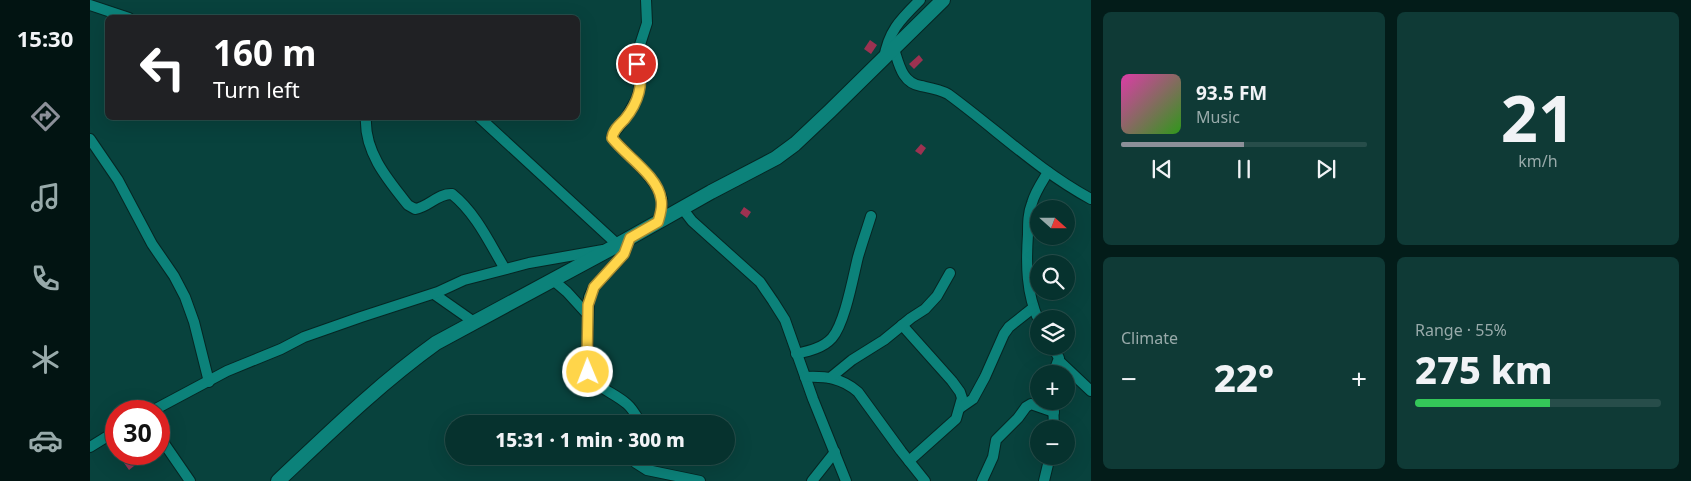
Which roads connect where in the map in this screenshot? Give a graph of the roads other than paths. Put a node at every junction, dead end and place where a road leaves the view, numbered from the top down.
1 (646, 0) edge
2 (920, 0) edge
3 (943, 0) edge
4 (90, 5) edge
5 (120, 15) edge
6 (889, 54) junction
7 (366, 120) edge
8 (482, 120) edge
9 (90, 138) edge
10 (1048, 172) junction
11 (1091, 199) edge
12 (682, 208) junction
13 (871, 216) dead end
14 (658, 222) junction
15 (620, 244) junction
16 (505, 269) junction
17 (950, 272) dead end
18 (553, 280) junction
19 (434, 294) junction
20 (1033, 308) joint
21 (588, 315) junction
22 (474, 322) junction
23 (902, 325) junction
24 (796, 354) junction
25 (1058, 355) edge
26 (1059, 361) junction
27 (1057, 365) edge
28 (805, 377) junction
29 (830, 378) junction
30 (209, 382) junction
31 (1091, 391) edge
32 (170, 402) edge
33 (960, 408) junction
34 (1054, 412) joint
35 (635, 415) edge
36 (1054, 420) edge
37 (105, 437) edge
38 (90, 446) edge
39 (170, 452) edge
40 (835, 452) junction
41 (909, 461) junction
42 (639, 465) edge
43 (1048, 465) edge
44 (190, 481) edge
45 (278, 481) edge
46 (700, 481) edge
47 (812, 481) edge
48 (846, 481) edge
49 (925, 481) edge
50 (982, 481) edge
51 (1044, 481) edge

1 - 14 street
2 - 6 street
3 - 6 main road
4 - 5 street
6 - 10 street
6 - 12 main road
7 - 16 street
8 - 15 street
9 - 30 street
10 - 11 street
10 - 20 street
12 - 14 main road
12 - 24 street
13 - 24 street
14 - 15 main road
15 - 16 street
15 - 18 main road
15 - 21 street
16 - 19 street
17 - 23 street
18 - 21 street
18 - 22 main road
19 - 22 street
19 - 30 street
20 - 33 street
21 - 35 street
22 - 45 main road
23 - 29 street
23 - 33 street
24 - 28 street
25 - 26 street
26 - 27 street
26 - 31 street
28 - 29 street
28 - 40 street
29 - 41 street
30 - 32 street
33 - 41 street
34 - 36 street
34 - 50 street
37 - 38 street
39 - 44 street
40 - 47 street
40 - 48 street
41 - 49 street
42 - 46 street
43 - 51 street

